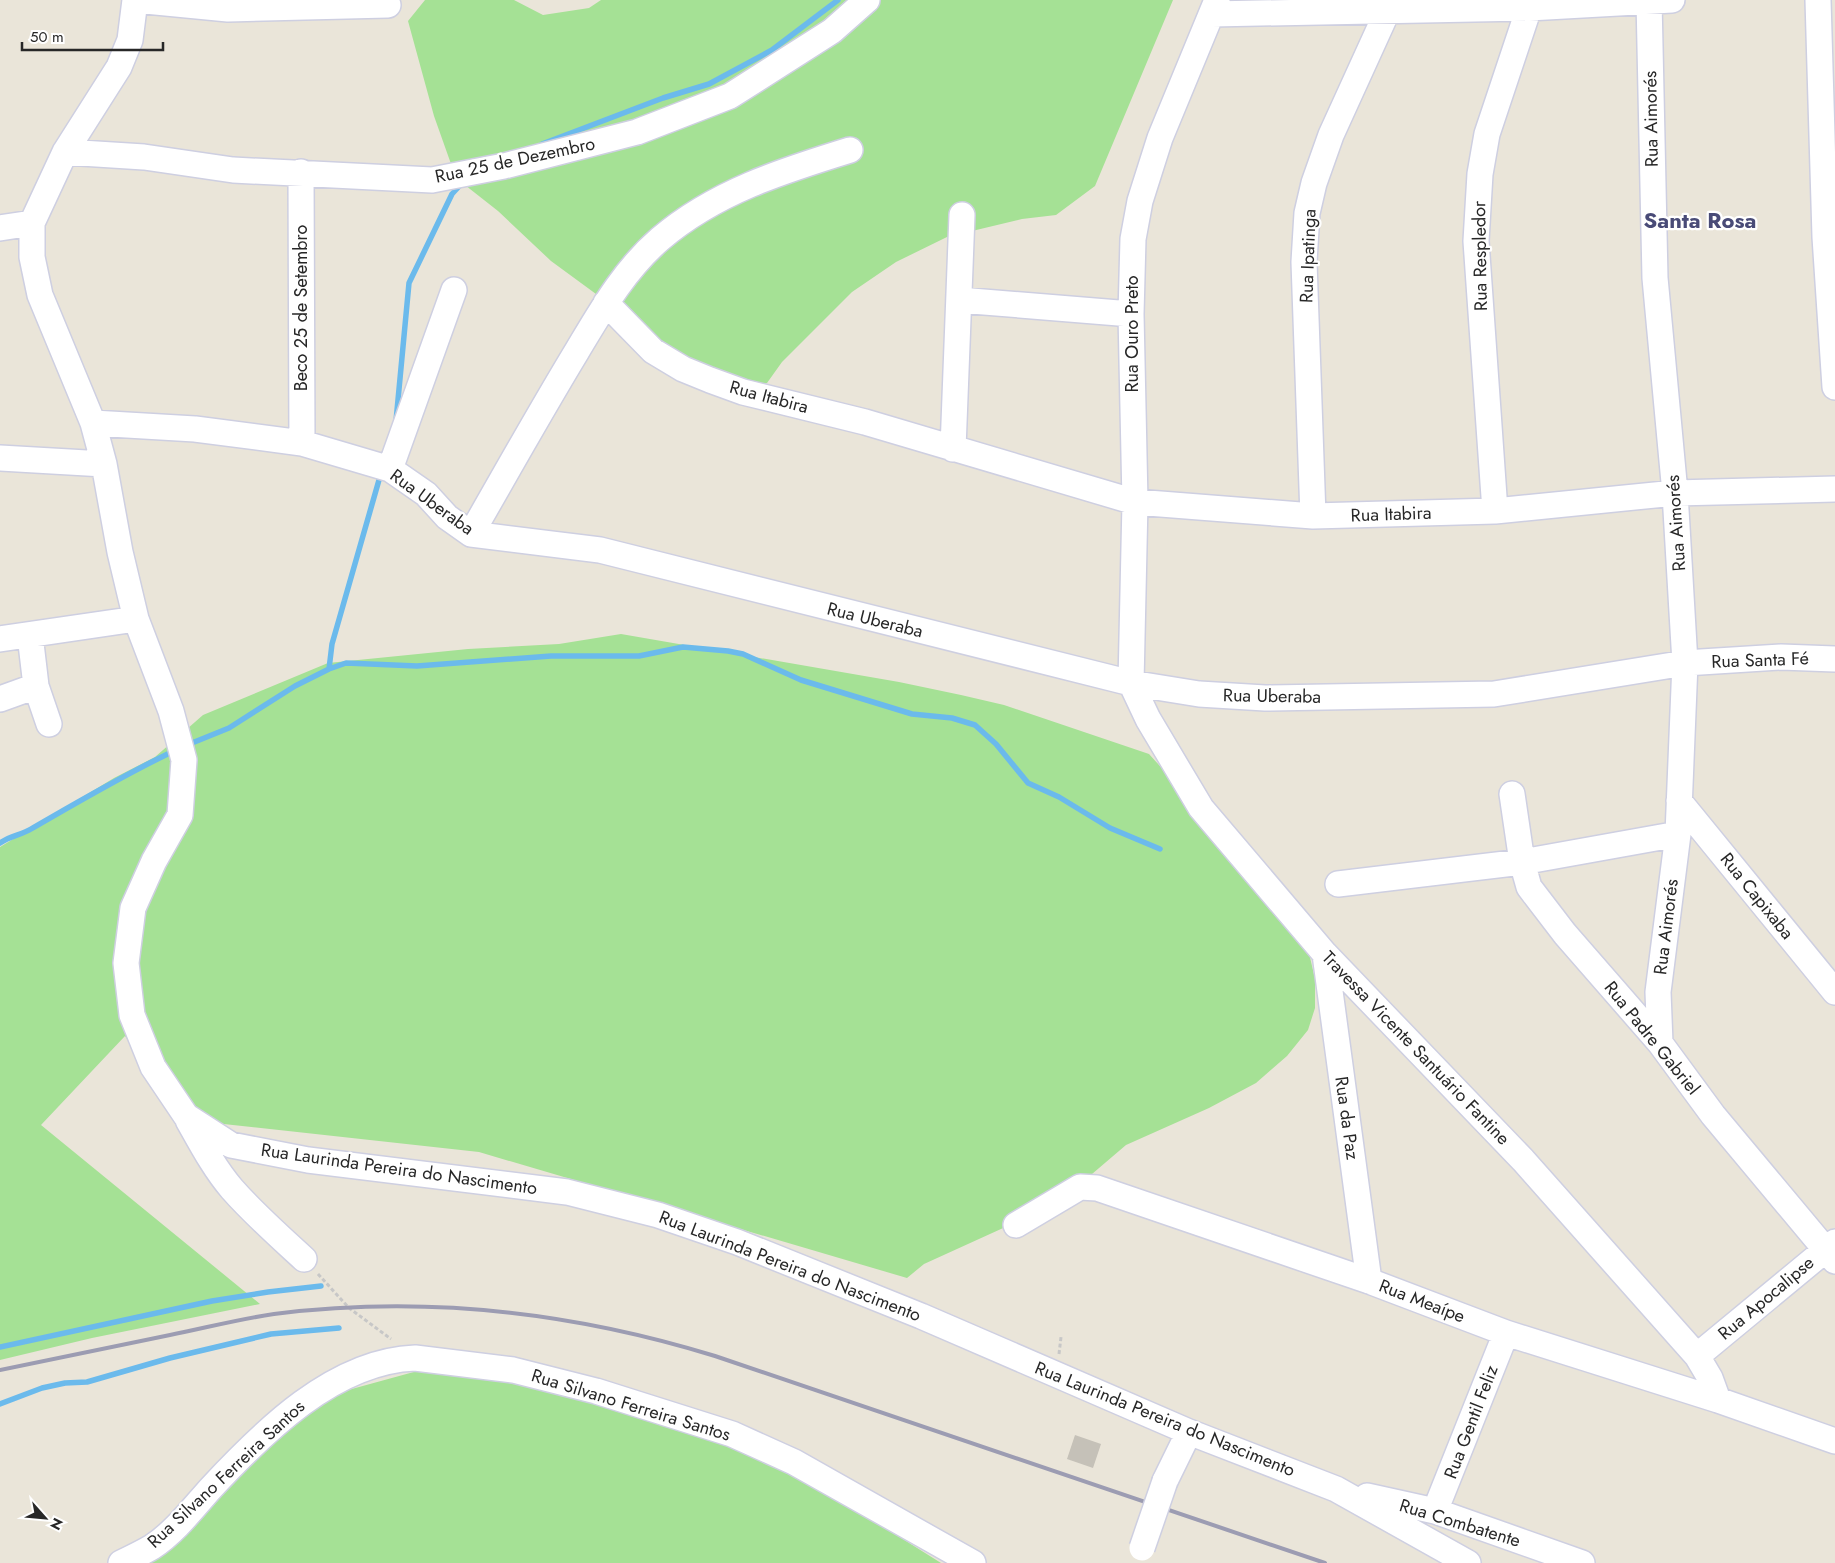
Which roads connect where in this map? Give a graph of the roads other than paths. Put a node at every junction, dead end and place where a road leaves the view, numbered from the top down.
1 (135, 0) edge
2 (867, 0) edge
3 (1818, 0) edge
4 (1656, 1) edge
5 (388, 5) dead end
6 (1214, 7) edge
7 (1528, 8) junction
8 (1387, 12) junction
9 (850, 150) dead end
10 (65, 152) junction
11 (301, 172) junction
12 (962, 215) dead end
13 (32, 223) junction
14 (0, 228) edge
15 (454, 290) dead end
16 (959, 300) junction
17 (606, 303) junction
18 (1131, 314) junction
19 (1835, 387) edge
20 (93, 423) junction
21 (302, 443) junction
22 (954, 449) junction
23 (0, 458) edge
24 (95, 464) junction
25 (390, 469) junction
26 (1835, 489) edge
27 (1675, 493) junction
28 (1135, 502) junction
29 (1495, 511) junction
30 (1313, 516) junction
31 (470, 534) junction
32 (136, 619) junction
33 (30, 635) junction
34 (0, 640) edge
35 (1835, 659) edge
36 (1684, 663) junction
37 (1131, 683) junction
38 (36, 686) junction
39 (0, 699) edge
40 (48, 724) dead end
41 (1512, 794) dead end
42 (1679, 801) junction
43 (1678, 834) junction
44 (1522, 862) junction
45 (1338, 884) dead end
46 (1325, 954) junction
47 (1832, 980) edge
48 (1660, 1043) junction
49 (186, 1116) junction
50 (1016, 1225) dead end
51 (1831, 1251) edge
52 (304, 1259) road end
53 (1369, 1281) junction
54 (1506, 1333) junction
55 (1697, 1356) junction
56 (1718, 1400) junction
57 (1189, 1432) junction
58 (1835, 1441) edge
59 (1336, 1489) junction
60 (1435, 1511) junction
61 (1139, 1556) edge
62 (121, 1563) edge
63 (973, 1563) edge
64 (1468, 1563) edge
65 (1582, 1563) edge

1 - 5 street
1 - 10 street, Rua Laurinda Pereira do Nascimento
2 - 11 street, Rua 25 de Dezembro
3 - 19 street
4 - 7 street
4 - 27 street, Rua Aimorés
6 - 8 street
6 - 18 street, Rua Ouro Preto
7 - 8 street
7 - 29 street, Rua Respledor
8 - 30 street, Rua Ipatinga
9 - 17 street
10 - 11 street, Rua 25 de Dezembro
10 - 13 street, Rua Laurinda Pereira do Nascimento
11 - 21 street, Beco 25 de Setembro
12 - 16 street
13 - 14 street
13 - 20 street, Rua Laurinda Pereira do Nascimento
15 - 25 street
16 - 18 street
16 - 22 street
17 - 22 street, Rua Itabira
17 - 31 street
18 - 28 street, Rua Ouro Preto
20 - 21 street, Rua Uberaba
20 - 24 street, Rua Laurinda Pereira do Nascimento
21 - 25 street, Rua Uberaba
22 - 28 street, Rua Itabira
23 - 24 street
24 - 32 street, Rua Laurinda Pereira do Nascimento
25 - 31 street, Rua Uberaba
26 - 27 street, Rua Itabira
27 - 29 street, Rua Itabira
27 - 36 street, Rua Aimorés
28 - 30 street, Rua Itabira
28 - 37 street, Rua Ouro Preto
29 - 30 street, Rua Itabira
31 - 37 street, Rua Uberaba
32 - 33 street
32 - 49 street, Rua Laurinda Pereira do Nascimento
33 - 34 street
33 - 38 street
35 - 36 street, Rua Santa Fé
36 - 37 street, Rua Uberaba
36 - 42 street, Rua Aimorés
37 - 46 street, Travessa Vicente Santuário Fantine
38 - 39 street
38 - 40 street
41 - 44 street, Rua Padre Gabriel
42 - 43 street, Rua Aimorés
42 - 47 street, Rua Capixaba
43 - 44 street
43 - 48 street, Rua Aimorés
44 - 45 street
44 - 48 street, Rua Padre Gabriel
46 - 53 street, Rua da Paz
46 - 55 street, Travessa Vicente Santuário Fantine
48 - 51 street, Rua Padre Gabriel
49 - 52 street
49 - 57 street, Rua Laurinda Pereira do Nascimento
50 - 53 street, Rua Meaípe
51 - 55 street, Rua Apocalipse
53 - 54 street, Rua Meaípe
54 - 56 street, Rua Meaípe
54 - 60 street, Rua Gentil Feliz
55 - 56 street, Travessa Vicente Santuário Fantine
56 - 58 street, Rua Meaípe
57 - 59 street, Rua Laurinda Pereira do Nascimento
57 - 61 street, bridge
59 - 60 street, Rua Combatente
59 - 64 street, Rua Laurinda Pereira do Nascimento
60 - 65 street, Rua Combatente
62 - 63 street, Rua Silvano Ferreira Santos

